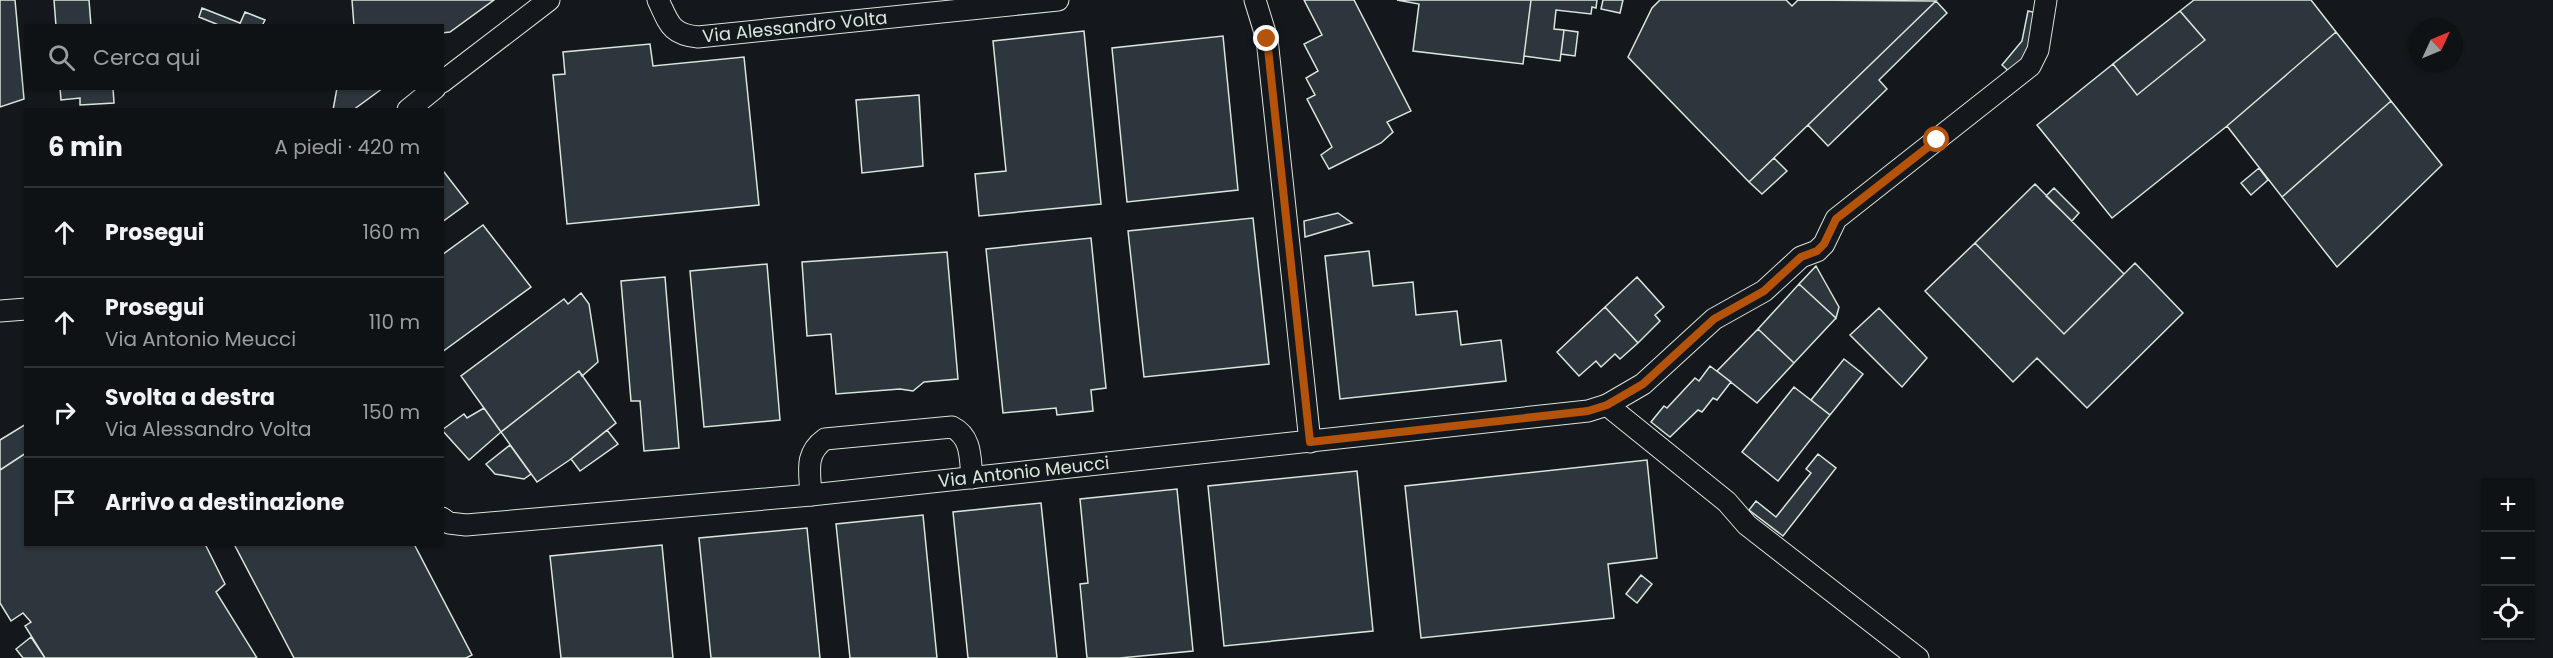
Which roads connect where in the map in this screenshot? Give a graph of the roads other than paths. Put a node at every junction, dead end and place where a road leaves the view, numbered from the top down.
1 (549, 0) edge
2 (658, 0) edge
3 (1058, 0) edge
4 (1255, 0) edge
5 (2046, 0) edge
6 (444, 80) edge
7 (433, 90) edge
8 (410, 108) edge
9 (24, 309) edge
10 (0, 311) edge
11 (1607, 405) junction
12 (1310, 442) junction
13 (972, 478) junction
14 (811, 495) junction
15 (444, 520) edge
16 (1918, 658) edge

1 - 6 street
2 - 3 street, Via Alessandro Volta
4 - 12 street
5 - 11 street, Via Antonio Meucci
7 - 8 street
9 - 10 street
11 - 12 street, Via Antonio Meucci
11 - 16 street
12 - 13 street, Via Antonio Meucci
13 - 14 street, Via Antonio Meucci
13 - 14 street
14 - 15 street, Via Antonio Meucci

